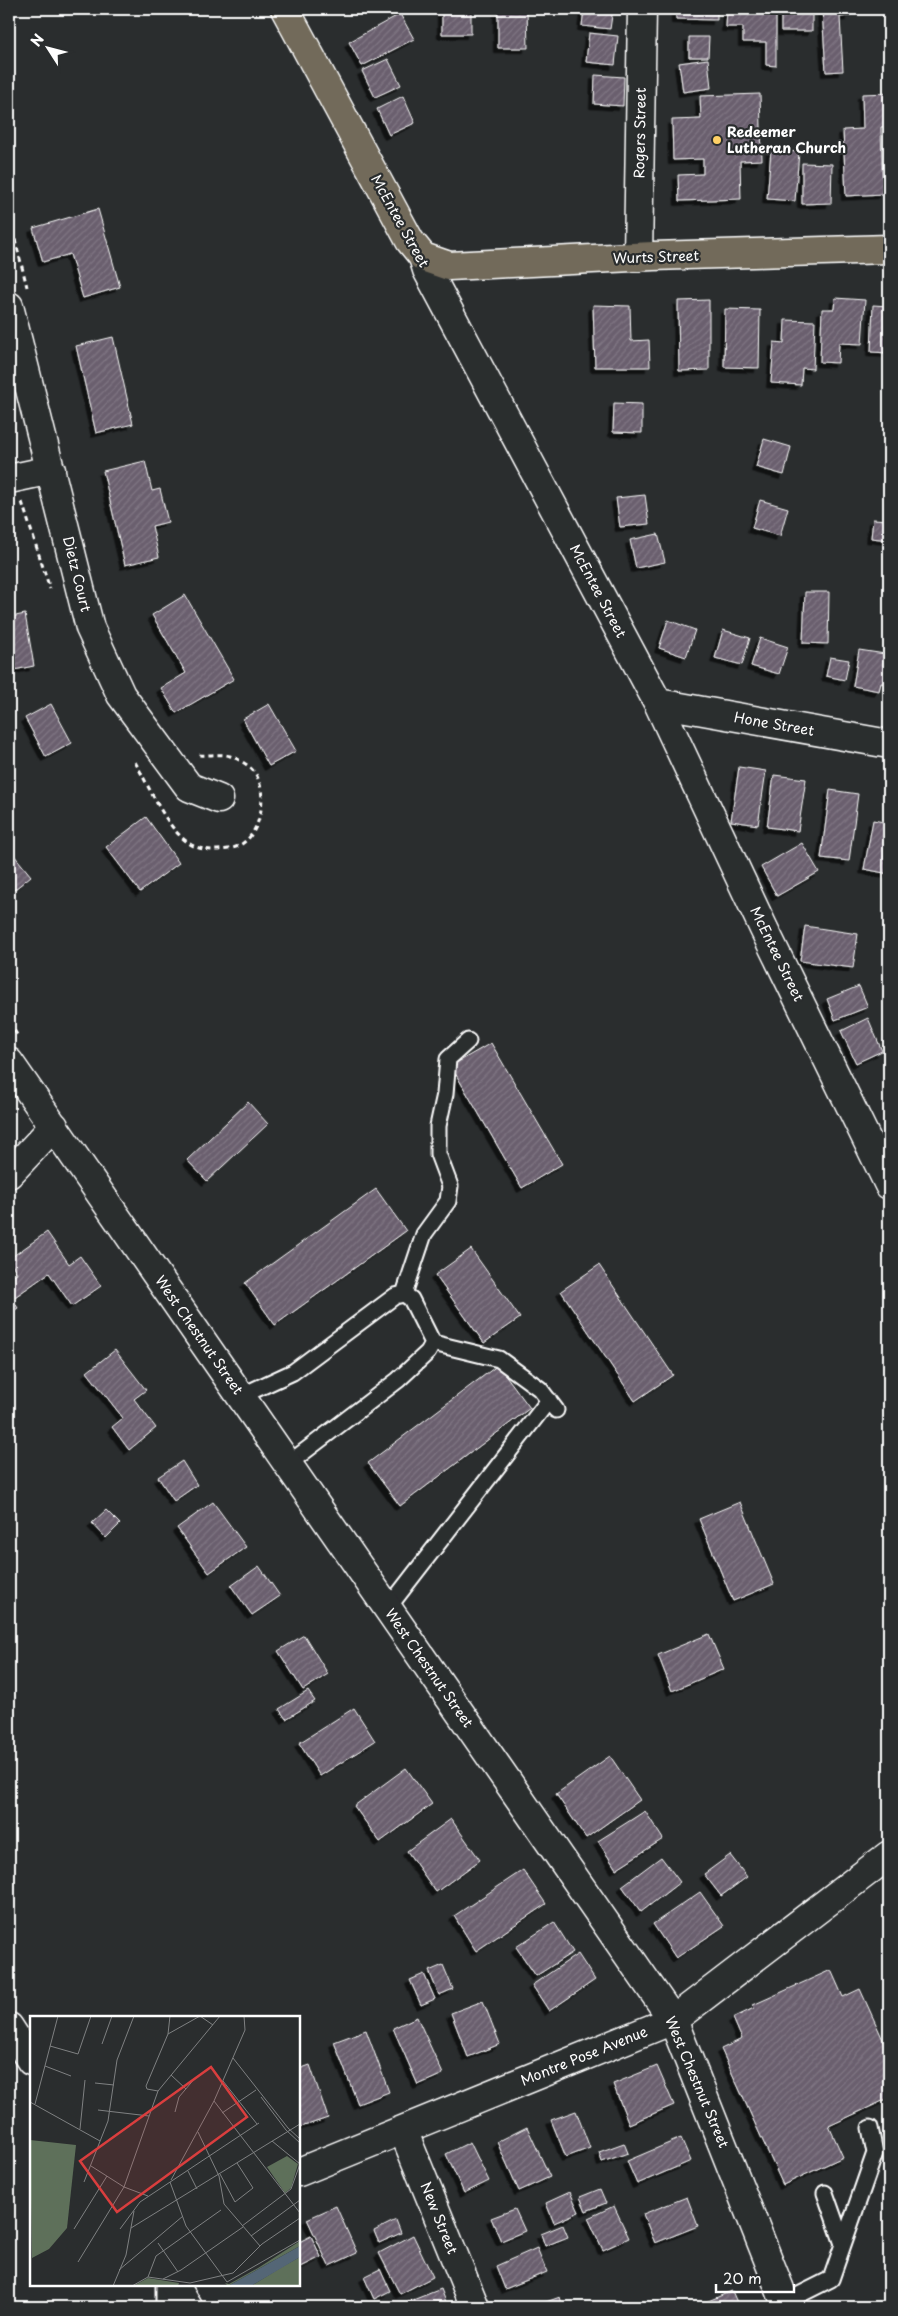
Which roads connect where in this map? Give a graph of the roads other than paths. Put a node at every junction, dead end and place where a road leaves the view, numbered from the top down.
1 (285, 9) edge
2 (642, 9) edge
3 (889, 249) edge
4 (424, 257) junction
5 (638, 257) junction
6 (9, 306) edge
7 (51, 470) junction
8 (9, 479) edge
9 (658, 704) junction
10 (889, 744) edge
11 (219, 799) dead end
12 (468, 1041) dead end
13 (9, 1062) edge
14 (54, 1126) junction
15 (9, 1174) edge
16 (889, 1185) edge
17 (404, 1294) junction
18 (433, 1343) junction
19 (241, 1396) junction
20 (288, 1464) junction
21 (388, 1608) junction
22 (889, 1855) edge
23 (877, 1875) edge
24 (673, 2020) junction
25 (9, 2027) edge
26 (30, 2059) edge
27 (870, 2128) dead end
28 (404, 2130) junction
29 (300, 2172) edge
30 (825, 2193) dead end
31 (843, 2244) junction
32 (164, 2286) edge
33 (177, 2286) edge
34 (786, 2305) edge
35 (164, 2307) edge
36 (188, 2307) edge
37 (475, 2307) edge

1 - 4 highway, McEntee Street
2 - 5 street, Rogers Street
3 - 5 highway, Wurts Street
4 - 5 highway, Wurts Street
4 - 9 street, McEntee Street
6 - 7 street, Dietz Court
7 - 8 street
7 - 11 street, Dietz Court
9 - 10 street, Hone Street
9 - 16 street, McEntee Street
12 - 17 lane
13 - 14 street, West Chestnut Street
14 - 15 street
14 - 19 street, West Chestnut Street
17 - 18 lane
17 - 19 lane
18 - 20 lane
18 - 21 lane
19 - 20 street, West Chestnut Street
20 - 21 street, West Chestnut Street
21 - 24 street, West Chestnut Street
22 - 23 street, Montre Pose Avenue
23 - 24 street, Montre Pose Avenue
24 - 28 street, Montre Pose Avenue
24 - 34 street, West Chestnut Street
25 - 26 street
27 - 31 lane
28 - 29 street, Montre Pose Avenue
28 - 37 street, New Street
30 - 31 lane
31 - 34 lane
32 - 35 lane
33 - 36 street

